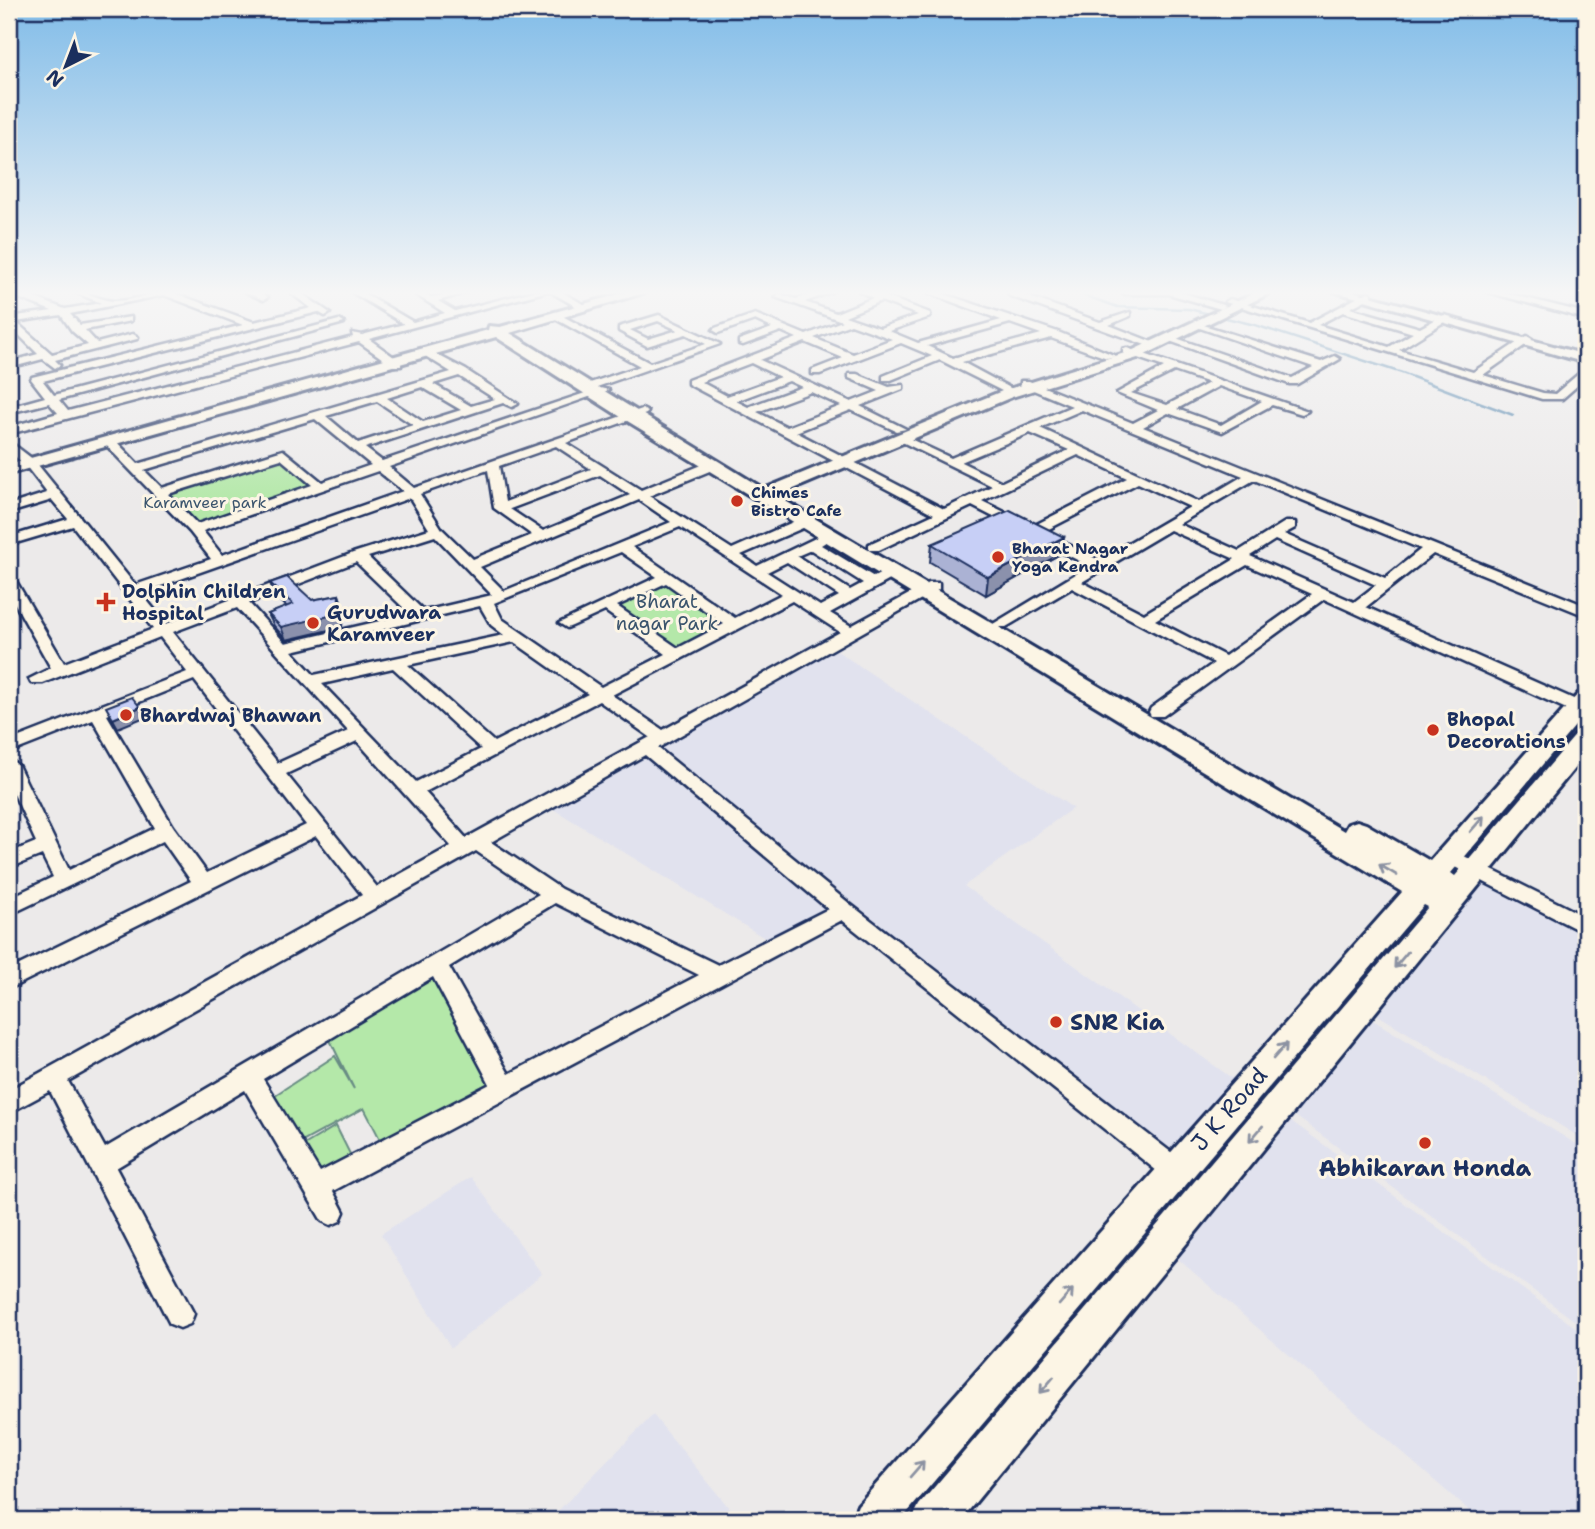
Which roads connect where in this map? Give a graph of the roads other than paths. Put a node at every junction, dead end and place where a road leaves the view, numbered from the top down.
1 (53, 362) edge
2 (105, 362) edge
3 (191, 362) edge
4 (211, 362) edge
5 (267, 362) edge
6 (388, 362) edge
7 (388, 362) edge
8 (445, 362) edge
9 (554, 362) edge
10 (641, 362) edge
11 (659, 362) edge
12 (735, 362) edge
13 (757, 362) edge
14 (841, 362) edge
15 (924, 362) edge
16 (956, 362) edge
17 (1093, 362) edge
18 (1097, 362) edge
19 (1170, 362) edge
20 (1219, 362) edge
21 (1237, 362) edge
22 (1314, 362) edge
23 (1328, 362) edge
24 (1430, 362) edge
25 (1493, 362) edge
26 (90, 366) junction
27 (648, 366) junction
28 (1175, 366) junction
29 (1321, 366) junction
30 (462, 372) junction
31 (816, 372) dead end
32 (1196, 372) junction
33 (61, 373) junction
34 (1586, 373) edge
35 (223, 374) junction
36 (853, 376) dead end
37 (1474, 376) junction
38 (788, 377) junction
39 (887, 377) dead end
40 (1219, 382) junction
41 (423, 383) junction
42 (107, 385) junction
43 (811, 388) junction
44 (1019, 388) junction
45 (597, 389) junction
46 (377, 396) junction
47 (124, 399) junction
48 (505, 399) junction
49 (52, 400) junction
50 (727, 400) junction
51 (1272, 400) junction
52 (851, 406) junction
53 (1080, 407) junction
54 (1168, 409) junction
55 (9, 410) edge
56 (470, 410) junction
57 (748, 411) junction
58 (1302, 411) dead end
59 (316, 414) junction
60 (636, 414) junction
61 (65, 415) junction
62 (529, 415) junction
63 (422, 426) junction
64 (1030, 428) junction
65 (1132, 428) junction
66 (9, 431) edge
67 (259, 431) junction
68 (788, 431) junction
69 (900, 434) junction
70 (109, 441) junction
71 (559, 443) junction
72 (9, 445) edge
73 (357, 447) junction
74 (1079, 450) junction
75 (283, 454) junction
76 (839, 458) junction
77 (27, 461) junction
78 (9, 463) edge
79 (952, 463) junction
80 (380, 465) junction
81 (493, 465) junction
82 (713, 465) junction
83 (9, 469) edge
84 (135, 469) junction
85 (601, 470) junction
86 (1252, 476) junction
87 (1137, 478) junction
88 (320, 486) junction
89 (1003, 487) junction
90 (765, 489) junction
91 (159, 493) junction
92 (413, 493) junction
93 (55, 495) junction
94 (640, 495) junction
95 (973, 501) junction
96 (1200, 507) junction
97 (500, 508) junction
98 (9, 509) edge
99 (946, 515) junction
100 (76, 521) junction
101 (807, 521) junction
102 (681, 522) junction
103 (1170, 525) junction
104 (1290, 526) dead end
105 (195, 530) junction
106 (437, 531) junction
107 (1032, 532) junction
108 (1275, 535) junction
109 (542, 536) junction
110 (820, 539) junction
111 (9, 541) edge
112 (621, 546) junction
113 (874, 548) junction
114 (1431, 548) junction
115 (730, 555) junction
116 (358, 556) junction
117 (787, 556) junction
118 (1243, 557) junction
119 (220, 561) junction
120 (843, 564) junction
121 (469, 566) junction
122 (1100, 566) junction
123 (755, 572) junction
124 (892, 573) junction
125 (819, 576) junction
126 (666, 578) junction
127 (9, 581) edge
128 (1072, 582) junction
129 (873, 583) junction
130 (1386, 583) junction
131 (928, 589) junction
132 (132, 591) junction
133 (1323, 593) junction
134 (790, 596) junction
135 (849, 596) junction
136 (502, 597) junction
137 (239, 601) junction
138 (485, 601) junction
139 (606, 606) junction
140 (1356, 608) junction
141 (1586, 611) edge
142 (818, 613) junction
143 (422, 617) junction
144 (1144, 620) junction
145 (567, 623) dead end
146 (734, 624) junction
147 (1001, 624) junction
148 (164, 630) junction
149 (850, 633) junction
150 (519, 636) junction
151 (281, 649) junction
152 (677, 654) junction
153 (397, 663) junction
154 (1226, 663) junction
155 (60, 670) junction
156 (198, 673) junction
157 (37, 679) dead end
158 (312, 681) junction
159 (602, 695) junction
160 (97, 712) junction
161 (1157, 712) junction
162 (1584, 715) edge
163 (360, 732) junction
164 (655, 742) junction
165 (9, 747) edge
166 (491, 748) junction
167 (9, 765) edge
168 (274, 772) junction
169 (415, 790) junction
170 (318, 827) junction
171 (166, 831) junction
172 (470, 845) junction
173 (45, 846) junction
174 (9, 861) edge
175 (64, 880) junction
176 (1448, 881) junction
177 (204, 884) junction
178 (554, 894) junction
179 (375, 898) junction
180 (9, 906) edge
181 (843, 910) junction
182 (1586, 926) edge
183 (436, 964) junction
184 (718, 975) junction
185 (9, 980) edge
186 (249, 1076) junction
187 (54, 1077) junction
188 (504, 1088) junction
189 (9, 1102) edge
190 (1182, 1163) junction
191 (100, 1164) junction
192 (1219, 1178) junction
193 (316, 1187) junction
194 (331, 1212) dead end
195 (180, 1314) dead end
196 (873, 1520) edge
197 (934, 1520) edge

1 - 33 street
2 - 26 street
3 - 42 street
4 - 35 street
5 - 35 street
6 - 70 street
7 - 77 street
8 - 30 street
9 - 45 street
10 - 27 street
11 - 27 street
12 - 50 street
13 - 38 street
14 - 31 street
15 - 39 street
16 - 44 street
17 - 44 street
18 - 44 street
19 - 28 street
20 - 32 street
21 - 29 street
22 - 29 street
23 - 29 street
24 - 37 street
25 - 37 street
26 - 33 street
26 - 42 street
27 - 45 street
28 - 32 street
28 - 54 street
30 - 41 street
30 - 48 street
32 - 40 street
33 - 49 street
34 - 37 street
35 - 47 street
36 - 52 street
38 - 43 street
38 - 50 street
40 - 51 street
40 - 54 street
41 - 46 street
41 - 56 street
42 - 47 street
42 - 49 street
43 - 52 street
43 - 57 street
44 - 53 street
44 - 69 street
45 - 60 street
45 - 62 street
46 - 59 street
46 - 63 street
47 - 61 street
48 - 56 street
48 - 62 street
49 - 55 street
49 - 61 street
50 - 57 street
51 - 54 street
51 - 58 street
52 - 68 street
52 - 69 street
53 - 64 street
53 - 65 street
54 - 65 street
56 - 63 street
57 - 68 street
59 - 67 street
59 - 73 street
60 - 71 street
60 - 82 street
60 - 90 street
61 - 66 street
62 - 80 street
63 - 73 street
64 - 74 street
64 - 79 street
65 - 86 street
67 - 75 street
67 - 84 street
68 - 76 street
69 - 76 street
69 - 79 street
70 - 77 street
70 - 84 street
71 - 81 street
71 - 85 street
72 - 77 street
73 - 80 street
74 - 87 street
74 - 89 street
75 - 88 street
75 - 91 street
76 - 90 street
76 - 99 street
77 - 78 street
77 - 83 street
77 - 93 street
79 - 89 street
80 - 88 street
80 - 92 street
81 - 92 street
81 - 97 street
82 - 90 street
82 - 94 street
84 - 91 street
85 - 94 street
85 - 97 street
86 - 96 street
86 - 114 street
87 - 96 street
87 - 107 street
88 - 105 street
89 - 95 street
90 - 101 street
90 - 113 street
91 - 105 street
92 - 106 street
92 - 119 street
93 - 98 street
93 - 100 street
94 - 102 street
94 - 109 street
95 - 99 street
95 - 107 street
96 - 103 street
97 - 109 street
99 - 113 street
100 - 111 street
100 - 132 street
101 - 110 street
101 - 115 street
102 - 112 street
102 - 115 street
103 - 118 street
103 - 122 street
104 - 108 street
105 - 119 street
106 - 116 street
106 - 121 street
107 - 122 street
108 - 118 street
108 - 130 street
109 - 121 street
110 - 117 street
110 - 120 street
110 - 124 street
112 - 126 street
112 - 136 street
113 - 131 street
114 - 130 street
114 - 141 street
115 - 123 street
116 - 137 street
116 - 143 street
117 - 123 street
117 - 125 street
118 - 133 street
118 - 144 street
119 - 132 street
120 - 125 street
120 - 129 street
121 - 136 street
122 - 128 street
123 - 134 street
124 - 129 street
124 - 131 street
125 - 135 street
126 - 139 street
126 - 146 street
127 - 155 street
128 - 144 street
128 - 147 street
129 - 135 street
130 - 140 street
131 - 147 street
131 - 149 street
176 -> 131 street
132 - 148 street
133 - 140 street
133 - 154 street
134 - 142 street
134 - 146 street
135 - 142 street
136 - 138 street
137 - 148 street
137 - 151 street
138 - 143 street
138 - 150 street
139 - 145 street
139 - 152 street
140 - 162 street
142 - 149 street
143 - 151 street
144 - 154 street
146 - 152 street
147 - 161 street
148 - 155 street
148 - 156 street
149 - 164 street
150 - 153 street
150 - 159 street
151 - 158 street
152 - 159 street
153 - 158 street
153 - 166 street
154 - 161 street
155 - 157 street
156 - 160 street
156 - 168 street
158 - 163 street
159 - 164 street
159 - 166 street
160 - 165 street
160 - 171 street
161 - 176 street
162 - 176 street, J K Road
163 - 168 street
163 - 169 street
164 - 172 street
164 - 181 street
166 - 169 street
167 - 173 street
168 - 170 street
169 - 172 street
170 - 177 street
170 - 179 street
171 - 175 street
171 - 177 street
172 - 178 street
172 - 179 street
173 - 174 street
173 - 175 street
175 - 180 street
176 - 182 street
190 -> 176 street, J K Road
176 -> 192 street, J K Road
177 - 185 street
178 - 183 street
178 - 184 street
179 - 187 street
181 - 184 street
181 - 190 street
183 - 186 street
183 - 188 street
184 - 188 street
186 - 191 street
186 - 193 street
187 - 189 street
187 - 191 street
188 - 193 street
190 - 192 street
196 -> 190 street, J K Road
191 - 195 street
192 -> 197 street, J K Road
193 - 194 street

